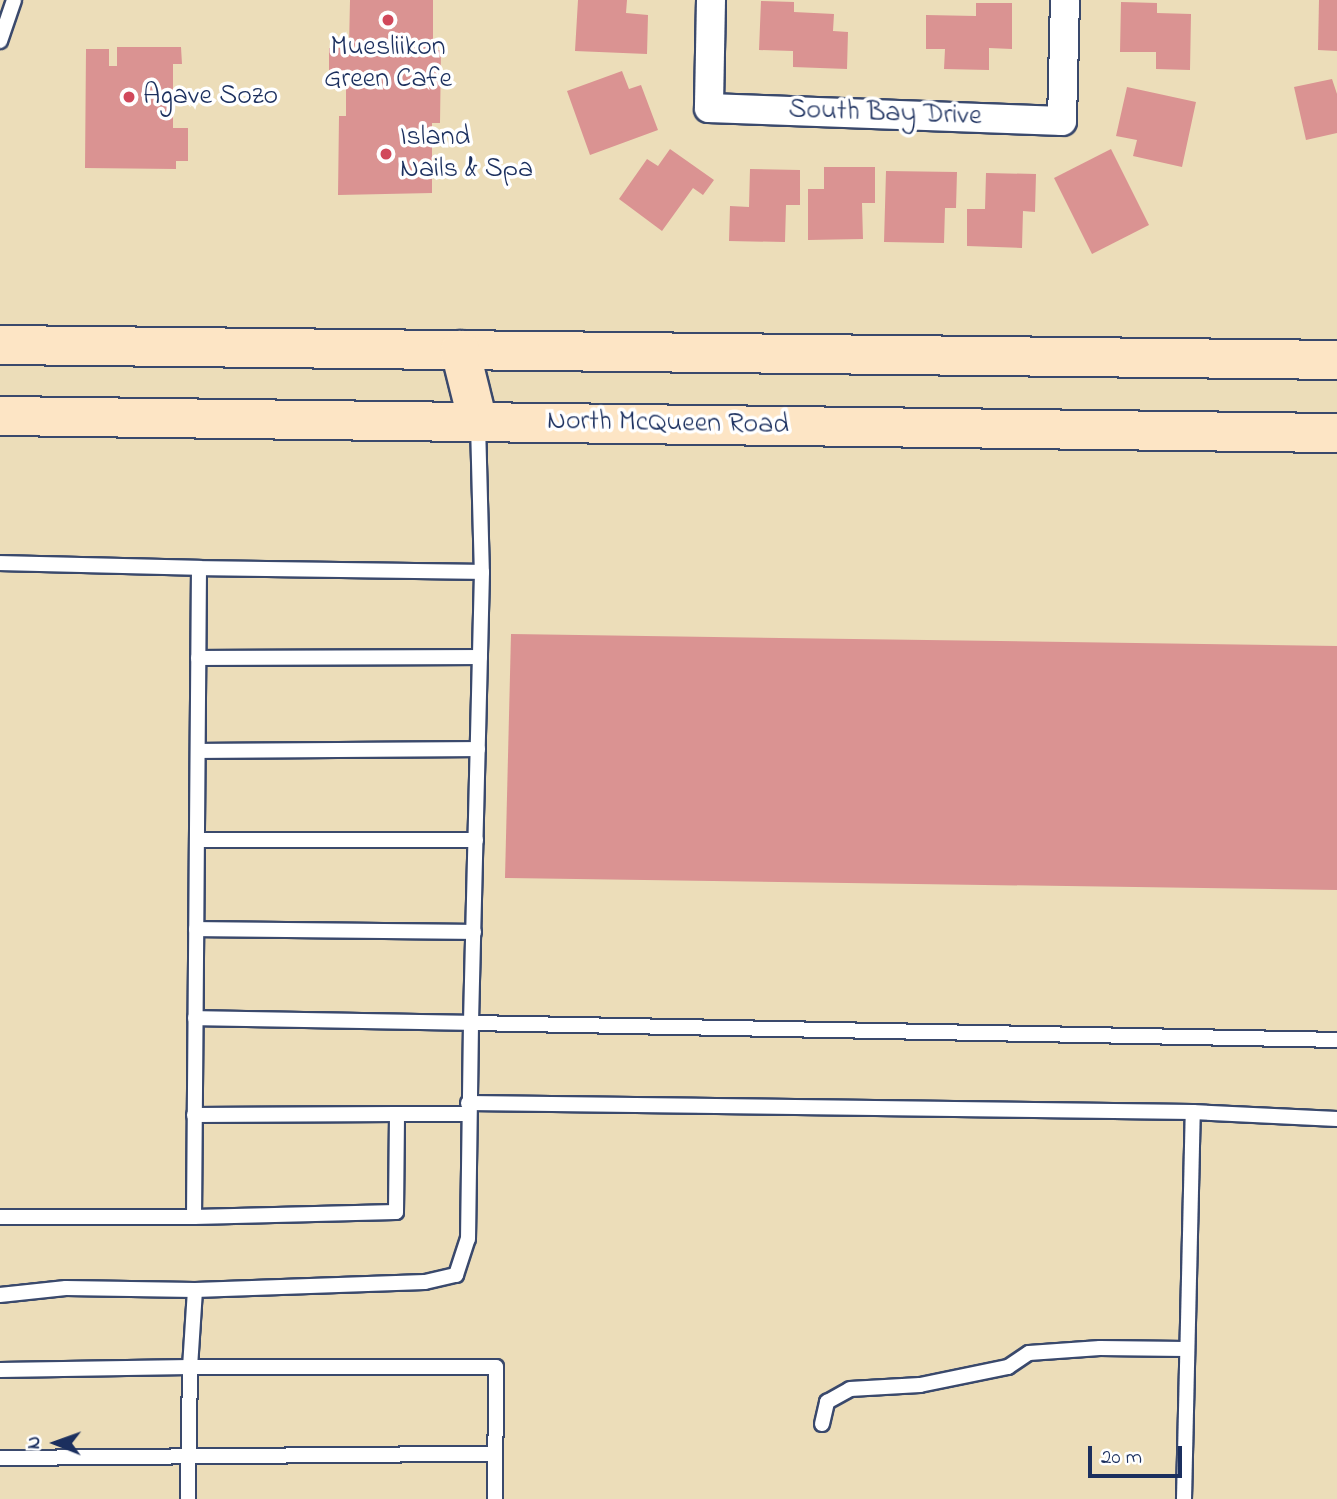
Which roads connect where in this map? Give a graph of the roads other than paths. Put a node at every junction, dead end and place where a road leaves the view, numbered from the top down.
1 (14, 0) edge
2 (710, 0) edge
3 (1065, 0) edge
4 (0, 41) edge
5 (0, 345) edge
6 (460, 350) junction
7 (1337, 360) edge
8 (0, 416) edge
9 (478, 422) junction
10 (1337, 433) edge
11 (0, 563) edge
12 (199, 568) junction
13 (482, 572) junction
14 (480, 657) junction
15 (198, 658) junction
16 (478, 749) junction
17 (198, 751) junction
18 (197, 840) junction
19 (476, 840) junction
20 (196, 929) junction
21 (474, 932) junction
22 (195, 1018) junction
23 (471, 1023) junction
24 (1337, 1040) edge
25 (468, 1108) junction
26 (1193, 1112) junction
27 (397, 1114) junction
28 (194, 1115) junction
29 (1337, 1119) edge
30 (0, 1217) edge
31 (194, 1217) junction
32 (195, 1290) junction
33 (0, 1295) edge
34 (1185, 1349) junction
35 (190, 1367) junction
36 (0, 1370) edge
37 (822, 1423) dead end
38 (495, 1454) junction
39 (188, 1457) junction
40 (0, 1458) edge
41 (188, 1499) edge
42 (495, 1499) edge
43 (1184, 1499) edge

1 - 4 lane
2 - 3 street, South Bay Drive
5 - 6 main road
6 - 7 main road
6 - 9 main road
8 - 9 main road, North McQueen Road
9 - 10 main road, North McQueen Road
9 - 13 lane
11 - 12 lane
12 - 13 lane
12 - 15 lane
13 - 14 lane
14 - 15 lane
14 - 16 lane
15 - 17 lane
16 - 17 lane
16 - 19 lane
17 - 18 lane
18 - 19 lane
18 - 20 lane
19 - 21 lane
20 - 21 lane
20 - 22 lane
21 - 23 lane
22 - 23 lane
22 - 28 lane
23 - 24 lane
23 - 25 lane
25 - 26 lane
25 - 27 lane
25 - 32 lane
26 - 29 lane
26 - 34 lane
27 - 28 lane
27 - 31 lane
28 - 31 lane
30 - 31 lane
32 - 33 lane
32 - 35 lane
34 - 37 lane
34 - 43 lane
35 - 36 lane
35 - 38 lane
35 - 39 lane
38 - 39 lane
38 - 42 lane
39 - 40 lane
39 - 41 lane

